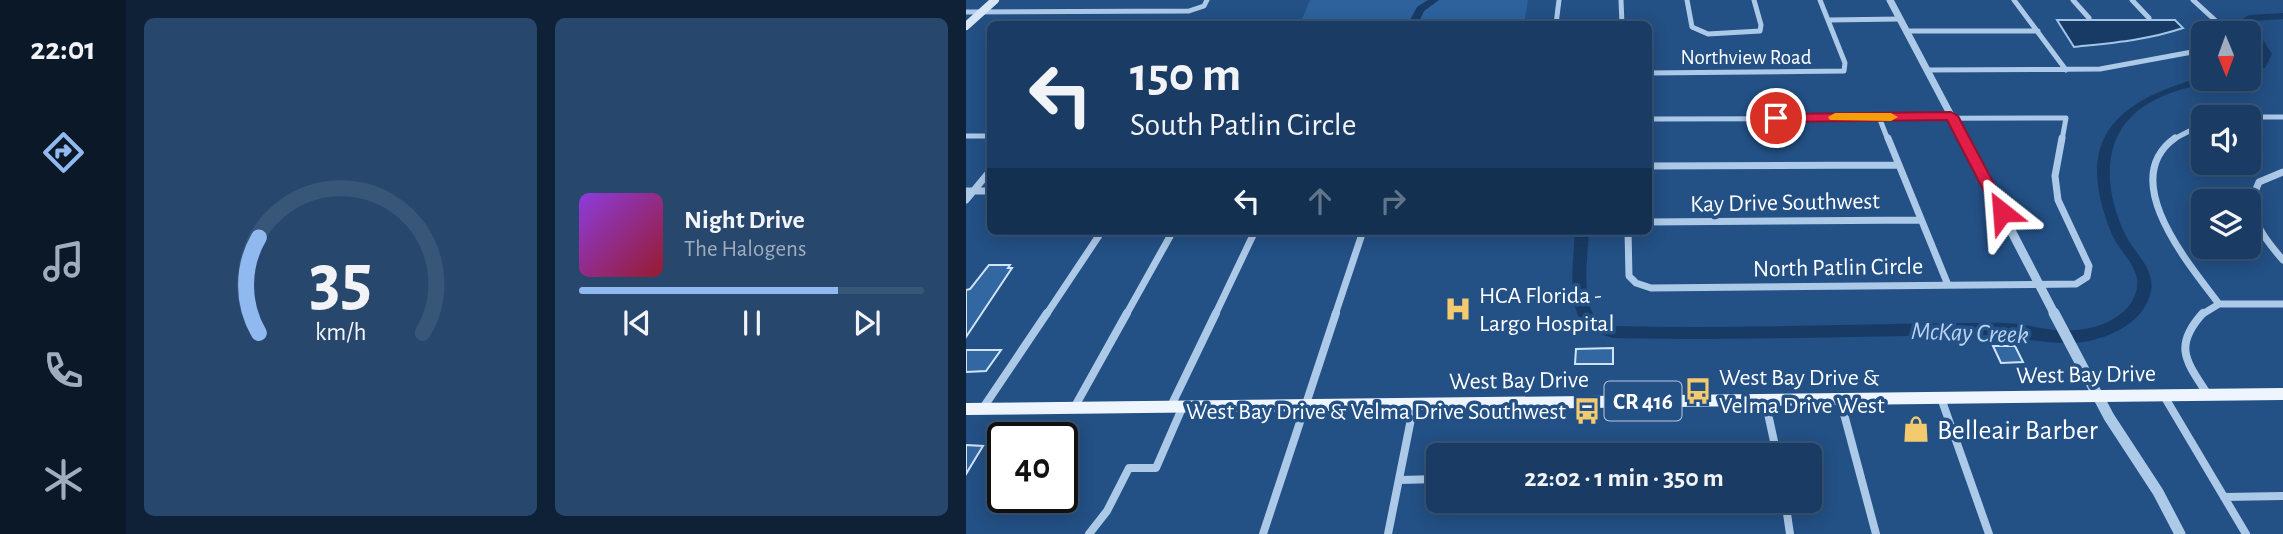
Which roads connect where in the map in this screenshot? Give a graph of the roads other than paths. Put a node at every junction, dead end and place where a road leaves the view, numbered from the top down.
1 (984, 0) edge
2 (995, 0) edge
3 (1207, 0) edge
4 (1559, 0) edge
5 (1621, 0) edge
6 (1687, 0) edge
7 (1754, 0) edge
8 (1821, 0) edge
9 (1890, 0) edge
10 (2014, 0) edge
11 (2073, 0) edge
12 (2132, 0) edge
13 (2193, 0) edge
14 (982, 12) junction
15 (968, 13) edge
16 (2089, 18) dead end
17 (2149, 18) dead end
18 (1900, 19) junction
19 (1828, 20) junction
20 (1556, 21) edge
21 (1622, 21) edge
22 (2217, 21) edge
23 (966, 26) edge
24 (2038, 31) junction
25 (1907, 32) junction
26 (2191, 52) edge
27 (1927, 70) junction
28 (2066, 70) junction
29 (1652, 73) edge
30 (1951, 116) junction
31 (1878, 117) junction
32 (2261, 117) edge
33 (2283, 117) edge
34 (1652, 119) edge
35 (2191, 128) edge
36 (966, 136) edge
37 (987, 136) edge
38 (1899, 164) junction
39 (1652, 166) edge
40 (2283, 172) edge
41 (987, 174) edge
42 (970, 191) edge
43 (966, 200) edge
44 (1921, 220) junction
45 (1652, 222) edge
46 (1099, 235) edge
47 (1171, 235) edge
48 (1253, 235) edge
49 (1362, 235) edge
50 (1628, 235) edge
51 (2283, 260) edge
52 (2040, 284) junction
53 (1948, 285) junction
54 (2220, 304) junction
55 (2283, 304) edge
56 (2283, 394) edge
57 (2208, 395) junction
58 (2099, 396) junction
59 (2164, 396) junction
60 (1941, 398) junction
61 (1839, 399) junction
62 (1765, 400) junction
63 (1414, 404) junction
64 (1304, 405) junction
65 (1177, 406) junction
66 (1074, 408) junction
67 (966, 409) edge
68 (982, 409) junction
69 (1774, 443) edge
70 (1426, 479) edge
71 (1399, 480) junction
72 (2283, 496) edge
73 (2224, 497) junction
74 (1786, 513) edge
75 (1089, 534) edge
76 (1263, 534) edge
77 (1388, 534) edge
78 (1790, 534) edge
79 (1876, 534) edge
80 (1989, 534) edge
81 (2180, 534) edge
82 (2246, 534) edge

1 - 15 main road
2 - 14 main road
3 - 14 street
4 - 20 street
5 - 21 street
6 - 7 street
8 - 19 street
9 - 18 street
10 - 24 street
11 - 16 street
12 - 17 street
13 - 22 street
14 - 15 street
14 - 23 main road
18 - 19 street
18 - 25 street
19 - 29 street, Northview Road
24 - 25 street
24 - 28 street
25 - 27 street
26 - 28 street
27 - 28 street
27 - 30 street
30 - 31 street
30 - 52 street
30 - 52 street, North Patlin Circle
31 - 34 street
31 - 38 street
32 - 33 street
35 - 54 street
36 - 37 street
38 - 39 street
38 - 44 street
40 - 51 street
41 - 42 street
42 - 43 street
44 - 45 street, Kay Drive Southwest
44 - 53 street
46 - 68 street
47 - 66 street
48 - 65 street
49 - 64 street
50 - 53 street, North Patlin Circle
52 - 53 street, North Patlin Circle
52 - 58 street
54 - 55 street
54 - 57 street
56 - 57 main road, West Bay Drive / CR 416
57 - 59 main road, West Bay Drive / CR 416
58 - 59 main road, West Bay Drive / CR 416
58 - 60 main road, West Bay Drive / CR 416
58 - 81 street
59 - 73 street
60 - 61 main road, West Bay Drive / CR 416
60 - 80 street
61 - 62 main road, West Bay Drive / CR 416
61 - 79 street
62 - 63 main road, West Bay Drive / CR 416
62 - 69 street
63 - 64 main road, West Bay Drive / CR 416
63 - 71 street
64 - 65 main road, West Bay Drive / CR 416
64 - 76 street
65 - 66 main road, West Bay Drive / CR 416
65 - 75 street
66 - 68 main road, West Bay Drive / CR 416
67 - 68 main road, West Bay Drive / CR 416
70 - 71 street
71 - 77 street
72 - 73 street
73 - 82 street
74 - 78 street

